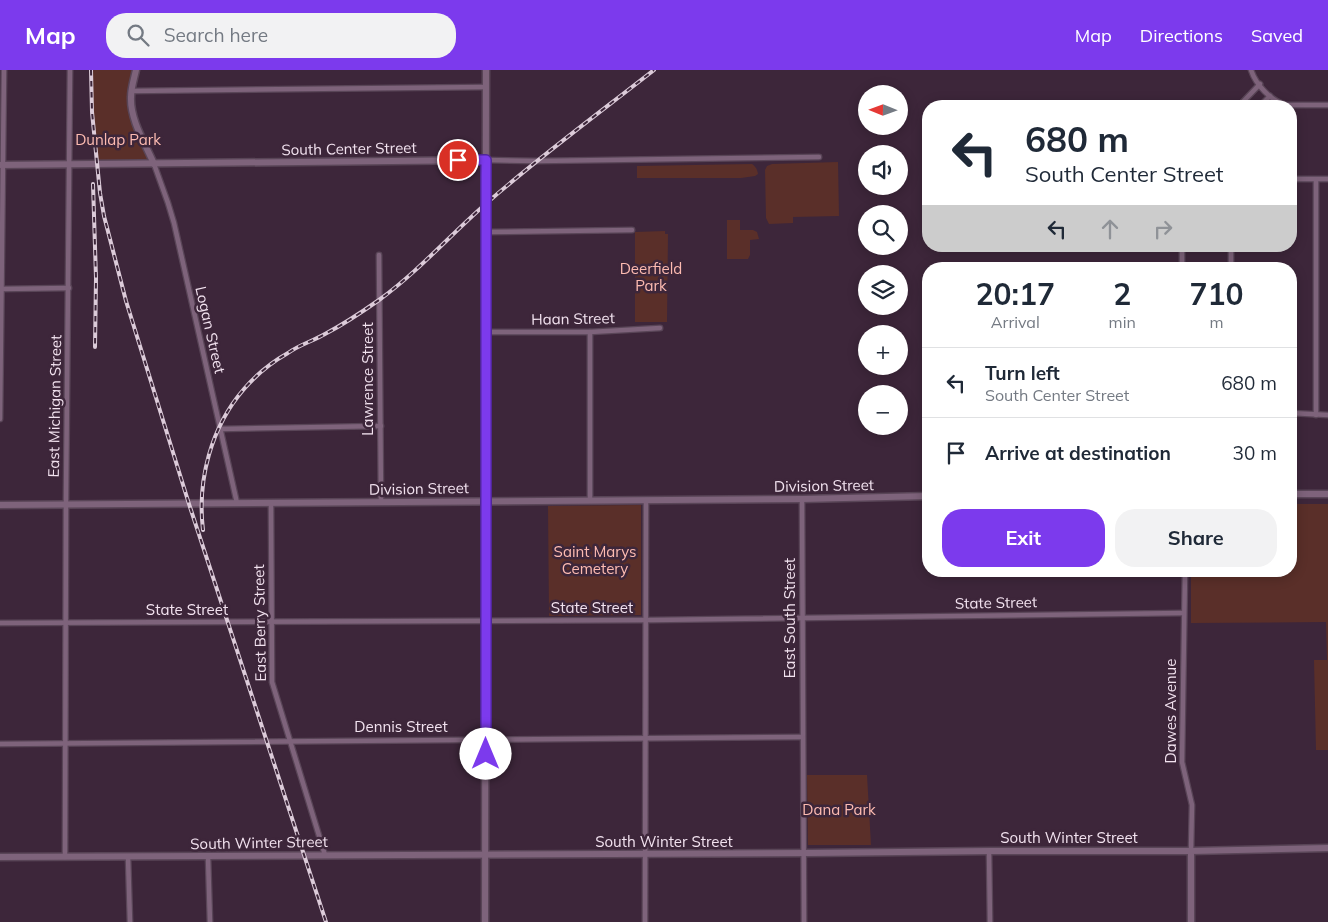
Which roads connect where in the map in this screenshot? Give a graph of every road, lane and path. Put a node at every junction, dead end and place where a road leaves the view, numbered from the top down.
1 (4, 70) edge
2 (70, 70) edge
3 (136, 70) edge
4 (486, 70) edge
5 (1251, 70) edge
6 (1260, 84) junction
7 (486, 87) junction
8 (131, 91) junction
9 (1270, 96) junction
10 (1245, 100) edge
11 (1266, 100) edge
12 (1275, 100) edge
13 (1297, 105) edge
14 (1328, 105) edge
15 (819, 157) dead end
16 (486, 160) junction
17 (154, 164) junction
18 (2, 165) edge
19 (70, 166) junction
20 (1297, 179) edge
21 (1328, 179) edge
22 (1316, 180) junction
23 (632, 230) dead end
24 (486, 232) junction
25 (379, 255) dead end
26 (69, 288) junction
27 (1, 289) edge
28 (660, 328) dead end
29 (487, 332) junction
30 (590, 332) junction
31 (1297, 413) edge
32 (1316, 415) junction
33 (1328, 415) edge
34 (0, 418) edge
35 (381, 426) junction
36 (220, 430) junction
37 (1297, 494) edge
38 (1328, 494) edge
39 (922, 496) edge
40 (802, 499) junction
41 (590, 500) junction
42 (646, 500) junction
43 (486, 501) junction
44 (382, 502) junction
45 (237, 503) junction
46 (271, 503) junction
47 (0, 505) edge
48 (66, 506) junction
49 (1185, 577) edge
50 (1183, 613) junction
51 (802, 619) junction
52 (646, 620) junction
53 (486, 621) junction
54 (271, 622) junction
55 (0, 623) edge
56 (66, 623) junction
57 (802, 737) junction
58 (486, 738) junction
59 (646, 739) junction
60 (289, 740) junction
61 (65, 743) junction
62 (0, 744) edge
63 (1328, 848) edge
64 (989, 851) junction
65 (1191, 851) junction
66 (645, 854) junction
67 (803, 854) junction
68 (325, 855) junction
69 (486, 855) junction
70 (0, 857) edge
71 (65, 857) junction
72 (128, 857) junction
73 (208, 857) junction
74 (130, 922) edge
75 (210, 922) edge
76 (485, 922) edge
77 (645, 922) edge
78 (804, 922) edge
79 (990, 922) edge
80 (1191, 922) edge

1 - 18 street
2 - 19 street, East Michigan Street
3 - 8 street
4 - 7 street
5 - 6 street
6 - 9 street
6 - 10 street
7 - 8 street
7 - 16 street
8 - 17 street
9 - 11 street
9 - 12 street
13 - 14 street
15 - 16 street, South Center Street
16 - 17 street, South Center Street
16 - 24 street
17 - 19 street, South Center Street
17 - 36 street, Logan Street
18 - 19 street, South Center Street
18 - 27 street
19 - 26 street, East Michigan Street
20 - 22 street
21 - 22 street
22 - 32 street
23 - 24 street
24 - 29 street
25 - 35 street, Lawrence Street
26 - 27 street
26 - 48 street, East Michigan Street
27 - 34 street
28 - 30 street, Haan Street
29 - 30 street, Haan Street
29 - 43 street
30 - 41 street
31 - 32 street
32 - 33 street
35 - 36 street
35 - 44 street, Lawrence Street
36 - 45 street, Logan Street
37 - 38 street
39 - 40 street, Division Street
40 - 42 street, Division Street
40 - 51 street, East South Street
41 - 42 street, Division Street
41 - 43 street, Division Street
42 - 52 street
43 - 44 street, Division Street
43 - 53 street
44 - 46 street, Division Street
45 - 46 street, Division Street
45 - 48 street, Division Street
46 - 54 street, East Berry Street
47 - 48 street, Division Street
48 - 56 street, East Michigan Street
49 - 50 street, Dawes Avenue
50 - 51 street, State Street
50 - 65 street, Dawes Avenue
51 - 52 street, State Street
51 - 57 street, East South Street
52 - 53 street, State Street
52 - 59 street
53 - 54 street, State Street
53 - 58 street
54 - 56 street, State Street
54 - 60 street, East Berry Street
55 - 56 street, State Street
56 - 61 street, East Michigan Street
57 - 59 street, Dennis Street
57 - 67 street, East South Street
58 - 59 street, Dennis Street
58 - 60 street, Dennis Street
58 - 69 street
59 - 66 street
60 - 61 street, Dennis Street
60 - 68 street, East Berry Street
61 - 62 street, Dennis Street
61 - 71 street, East Michigan Street
63 - 65 street, South Winter Street
64 - 65 street, South Winter Street
64 - 67 street, South Winter Street
64 - 79 street
65 - 80 street
66 - 67 street, South Winter Street
66 - 69 street, South Winter Street
66 - 77 street
67 - 78 street, East South Street
68 - 69 street, South Winter Street
68 - 73 street, South Winter Street
69 - 76 street
70 - 71 street, South Winter Street
71 - 72 street, South Winter Street
72 - 73 street, South Winter Street
72 - 74 street
73 - 75 street

